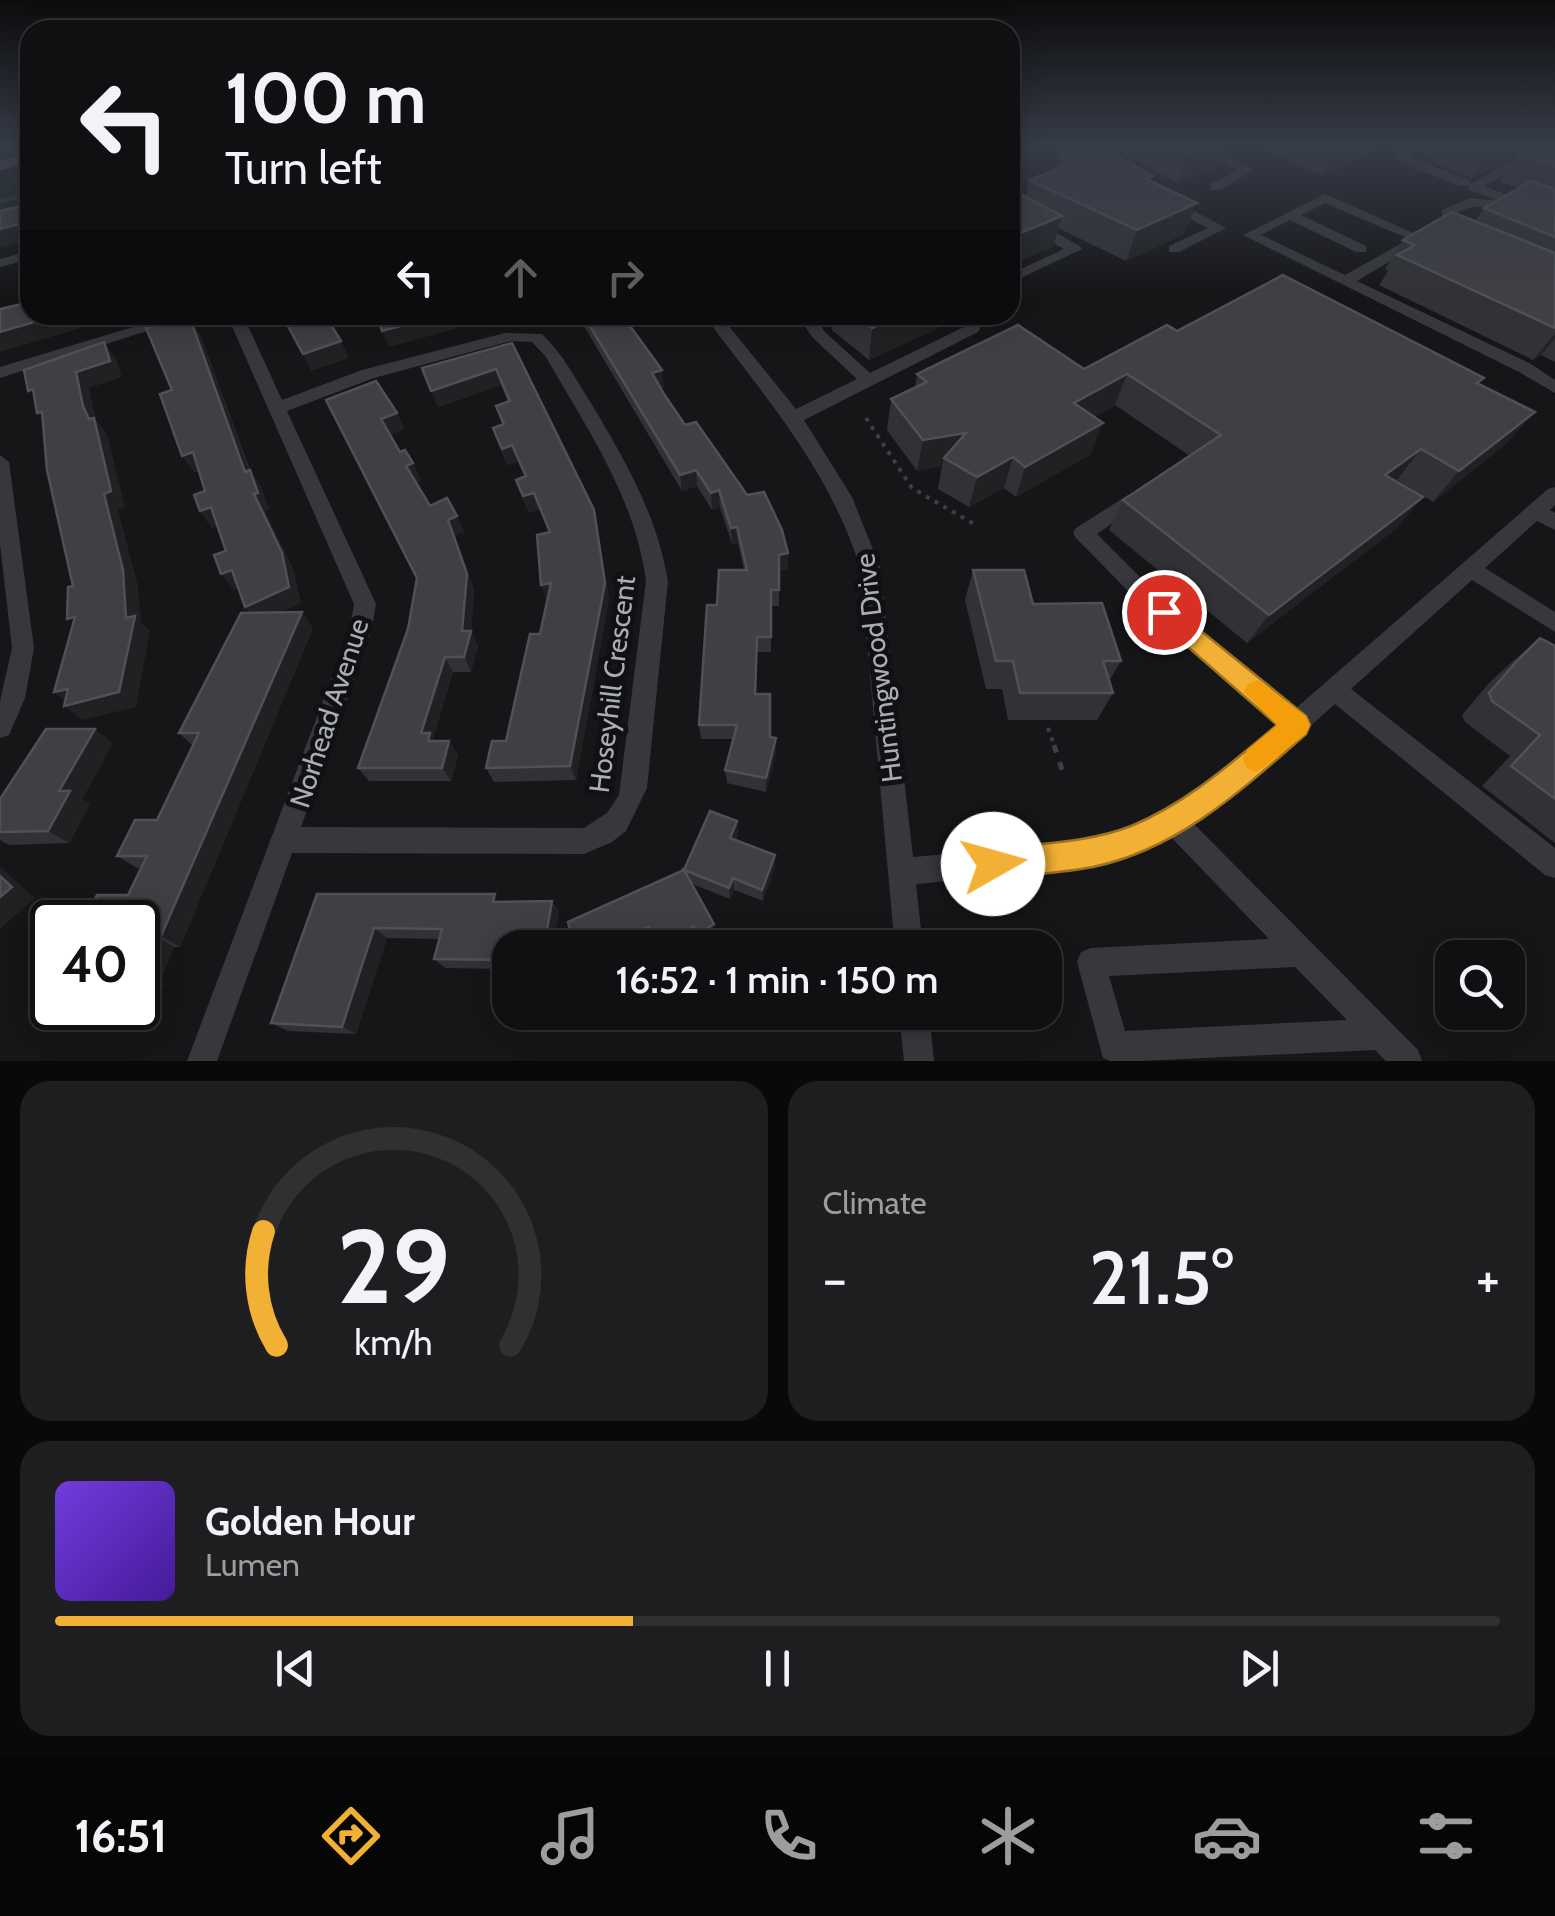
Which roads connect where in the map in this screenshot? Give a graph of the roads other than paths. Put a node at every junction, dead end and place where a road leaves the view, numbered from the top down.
1 (1155, 196) edge
2 (1496, 196) edge
3 (1448, 213) edge
4 (1290, 215) junction
5 (1020, 218) edge
6 (1555, 218) edge
7 (1555, 228) edge
8 (1174, 249) dead end
9 (1361, 250) dead end
10 (1020, 275) edge
11 (1346, 281) junction
12 (156, 325) edge
13 (239, 325) edge
14 (720, 325) edge
15 (812, 325) edge
16 (975, 325) edge
17 (0, 373) edge
18 (868, 380) junction
19 (1555, 388) edge
20 (276, 409) junction
21 (793, 418) junction
22 (0, 462) edge
23 (1135, 500) edge
24 (1549, 509) edge
25 (1469, 568) junction
26 (1555, 623) edge
27 (1335, 690) junction
28 (1297, 725) junction
29 (0, 727) edge
30 (1172, 821) junction
31 (287, 840) junction
32 (1555, 865) edge
33 (902, 872) junction
34 (907, 930) edge
35 (1301, 952) junction
36 (916, 1030) edge
37 (1381, 1034) junction
38 (202, 1061) edge
39 (919, 1061) edge
40 (1407, 1061) edge

1 - 8 street
2 - 6 street
3 - 7 street
4 - 9 street
4 - 11 street
4 - 11 street
5 - 10 street
11 - 19 street
12 - 17 street
13 - 20 street, Norhead Avenue
14 - 21 street, Huntingwood Drive
15 - 18 street
16 - 18 street
18 - 21 street
20 - 31 street, Norhead Avenue
20 - 31 street, Hoseyhill Crescent
21 - 33 street, Huntingwood Drive
22 - 29 street
23 - 28 street
24 - 25 street
25 - 26 street
25 - 27 street
27 - 28 street
27 - 32 street
28 - 30 street
30 - 33 street
30 - 35 street
31 - 38 street, Norhead Avenue
33 - 34 street, Huntingwood Drive
35 - 37 street
35 - 37 street
36 - 39 street
37 - 40 street

